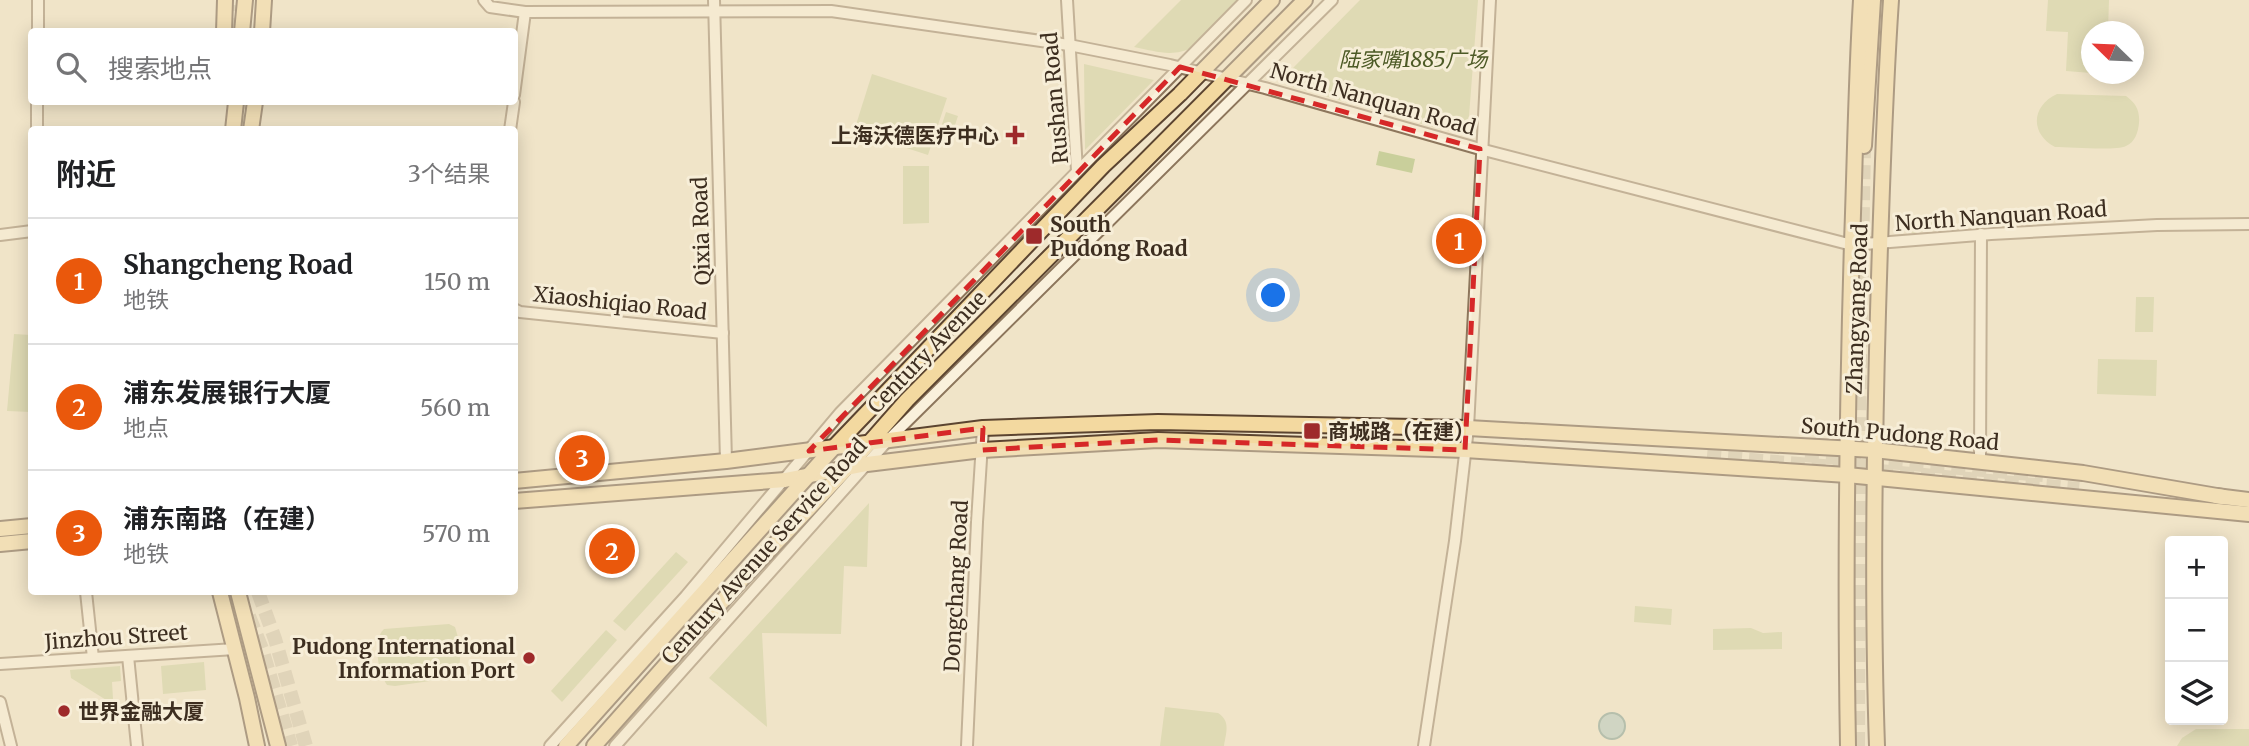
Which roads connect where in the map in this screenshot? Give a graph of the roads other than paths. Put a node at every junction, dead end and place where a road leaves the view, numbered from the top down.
1 (38, 0) edge
2 (264, 0) edge
3 (484, 0) edge
4 (1067, 0) edge
5 (1246, 0) edge
6 (1272, 0) edge
7 (1305, 0) edge
8 (1332, 0) edge
9 (1489, 0) edge
10 (1861, 0) edge
11 (1873, 0) edge
12 (1882, 0) edge
13 (1891, 0) edge
14 (234, 1) edge
15 (714, 6) edge
16 (525, 12) junction
17 (37, 28) edge
18 (225, 28) edge
19 (241, 28) edge
20 (262, 28) edge
21 (1069, 44) junction
22 (518, 65) edge
23 (1180, 67) junction
24 (1202, 72) junction
25 (1226, 78) junction
26 (1248, 84) junction
27 (37, 105) edge
28 (236, 105) edge
29 (255, 105) edge
30 (514, 105) edge
31 (37, 126) edge
32 (233, 126) edge
33 (252, 126) edge
34 (511, 126) edge
35 (1480, 149) junction
36 (1103, 166) junction
37 (1077, 171) junction
38 (2249, 224) edge
39 (28, 232) edge
40 (1981, 234) junction
41 (0, 235) edge
42 (1879, 244) junction
43 (1852, 245) junction
44 (518, 311) edge
45 (723, 333) junction
46 (983, 428) junction
47 (1468, 428) junction
48 (1572, 434) junction
49 (889, 439) junction
50 (870, 442) junction
51 (834, 447) junction
52 (1847, 448) junction
53 (982, 450) junction
54 (1465, 450) junction
55 (1874, 450) junction
56 (809, 451) junction
57 (1569, 457) junction
58 (726, 461) junction
59 (1980, 461) junction
60 (867, 464) junction
61 (848, 467) junction
62 (809, 475) junction
63 (1847, 475) junction
64 (1873, 478) junction
65 (785, 480) junction
66 (518, 481) edge
67 (2079, 484) tunnel mouth
68 (2249, 500) edge
69 (518, 501) edge
70 (2221, 504) junction
71 (2249, 514) edge
72 (28, 526) edge
73 (0, 530) edge
74 (28, 541) edge
75 (0, 544) edge
76 (86, 595) edge
77 (221, 595) edge
78 (239, 595) edge
79 (1873, 638) junction
80 (235, 649) junction
81 (128, 656) junction
82 (93, 658) junction
83 (0, 664) edge
84 (0, 702) edge
85 (11, 746) edge
86 (137, 746) edge
87 (257, 746) edge
88 (278, 746) edge
89 (550, 746) edge
90 (566, 746) edge
91 (594, 746) edge
92 (615, 746) edge
93 (967, 746) edge
94 (1424, 746) edge
95 (1850, 746) edge
96 (1871, 746) edge
97 (1877, 746) edge

1 - 17 street
2 - 20 main road
3 - 16 street, North Nanquan Road
4 - 21 street, Rushan Road
5 - 23 street, Century Avenue Service Road
6 - 24 main road, Century Avenue
7 - 25 main road, Century Avenue
8 - 26 street, Century Avenue Service Road
9 - 35 street
10 - 43 main road, Zhangyang Road
11 - 12 main road
13 - 42 main road, Zhangyang Road
14 - 18 main road
14 - 19 main road
15 - 16 street, North Nanquan Road
15 - 21 street, North Nanquan Road
15 - 45 street, Qixia Road
16 - 22 street
21 - 23 street, North Nanquan Road
21 - 37 street, Rushan Road
23 - 24 street, North Nanquan Road
23 - 37 street, Century Avenue Service Road
24 - 25 street, North Nanquan Road
24 - 36 main road, Century Avenue
25 - 26 street, North Nanquan Road
25 - 50 main road, Century Avenue
26 - 35 street, North Nanquan Road
26 - 49 street, Century Avenue Service Road
27 - 31 street
28 - 32 main road
29 - 33 main road
30 - 34 street
35 - 43 street, North Nanquan Road
35 - 47 street
36 - 37 street, Rushan Road
36 - 51 main road, Century Avenue
37 - 56 street, Century Avenue Service Road
38 - 40 street, North Nanquan Road
39 - 41 street
40 - 42 street, North Nanquan Road
40 - 59 street
42 - 43 street, North Nanquan Road
42 - 55 main road, Zhangyang Road
43 - 52 main road, Zhangyang Road
44 - 45 street, Xiaoshiqiao Road
45 - 58 street, Qixia Road
46 - 47 main road, South Pudong Road
46 - 49 main road, South Pudong Road
46 - 53 street, Dongchang Road
47 - 48 main road, South Pudong Road
47 - 54 street
48 - 52 main road, South Pudong Road
48 - 57 main road, South Pudong Road
49 - 50 main road, South Pudong Road
49 - 60 street, Century Avenue Service Road
50 - 51 main road, South Pudong Road
50 - 61 main road, Century Avenue
51 - 56 main road, South Pudong Road
51 - 62 main road, Century Avenue
51 - 65 street, Century Avenue Service Road
52 - 55 main road, South Pudong Road
52 - 63 main road, Zhangyang Road
53 - 54 main road, South Pudong Road
53 - 60 main road, South Pudong Road
53 - 93 street, Dongchang Road
54 - 57 main road, South Pudong Road
54 - 94 street
55 - 59 main road, South Pudong Road
55 - 64 main road, Zhangyang Road
56 - 58 main road, South Pudong Road
56 - 65 street, Century Avenue Service Road
57 - 63 main road, South Pudong Road
58 - 66 main road, South Pudong Road
59 - 70 main road, South Pudong Road
60 - 61 main road, South Pudong Road
60 - 92 street, Century Avenue Service Road
61 - 62 main road, South Pudong Road
61 - 91 main road, Century Avenue
62 - 65 main road, South Pudong Road
62 - 90 main road, Century Avenue
63 - 64 main road, South Pudong Road
63 - 95 main road, Zhangyang Road
64 - 70 main road, South Pudong Road
64 - 79 main road, Zhangyang Road
65 - 69 main road, South Pudong Road
65 - 89 street, Century Avenue Service Road
67 - 70 main road, South Pudong Road
68 - 70 main road, South Pudong Road
70 - 71 main road, South Pudong Road
72 - 73 main road
74 - 75 main road
76 - 82 street
77 - 80 main road
78 - 88 main road
79 - 96 main road
79 - 97 main road, Zhangyang Road
80 - 81 street, Jinzhou Street
80 - 87 main road
81 - 82 street, Jinzhou Street
81 - 86 street
82 - 83 street, Jinzhou Street
84 - 85 street

